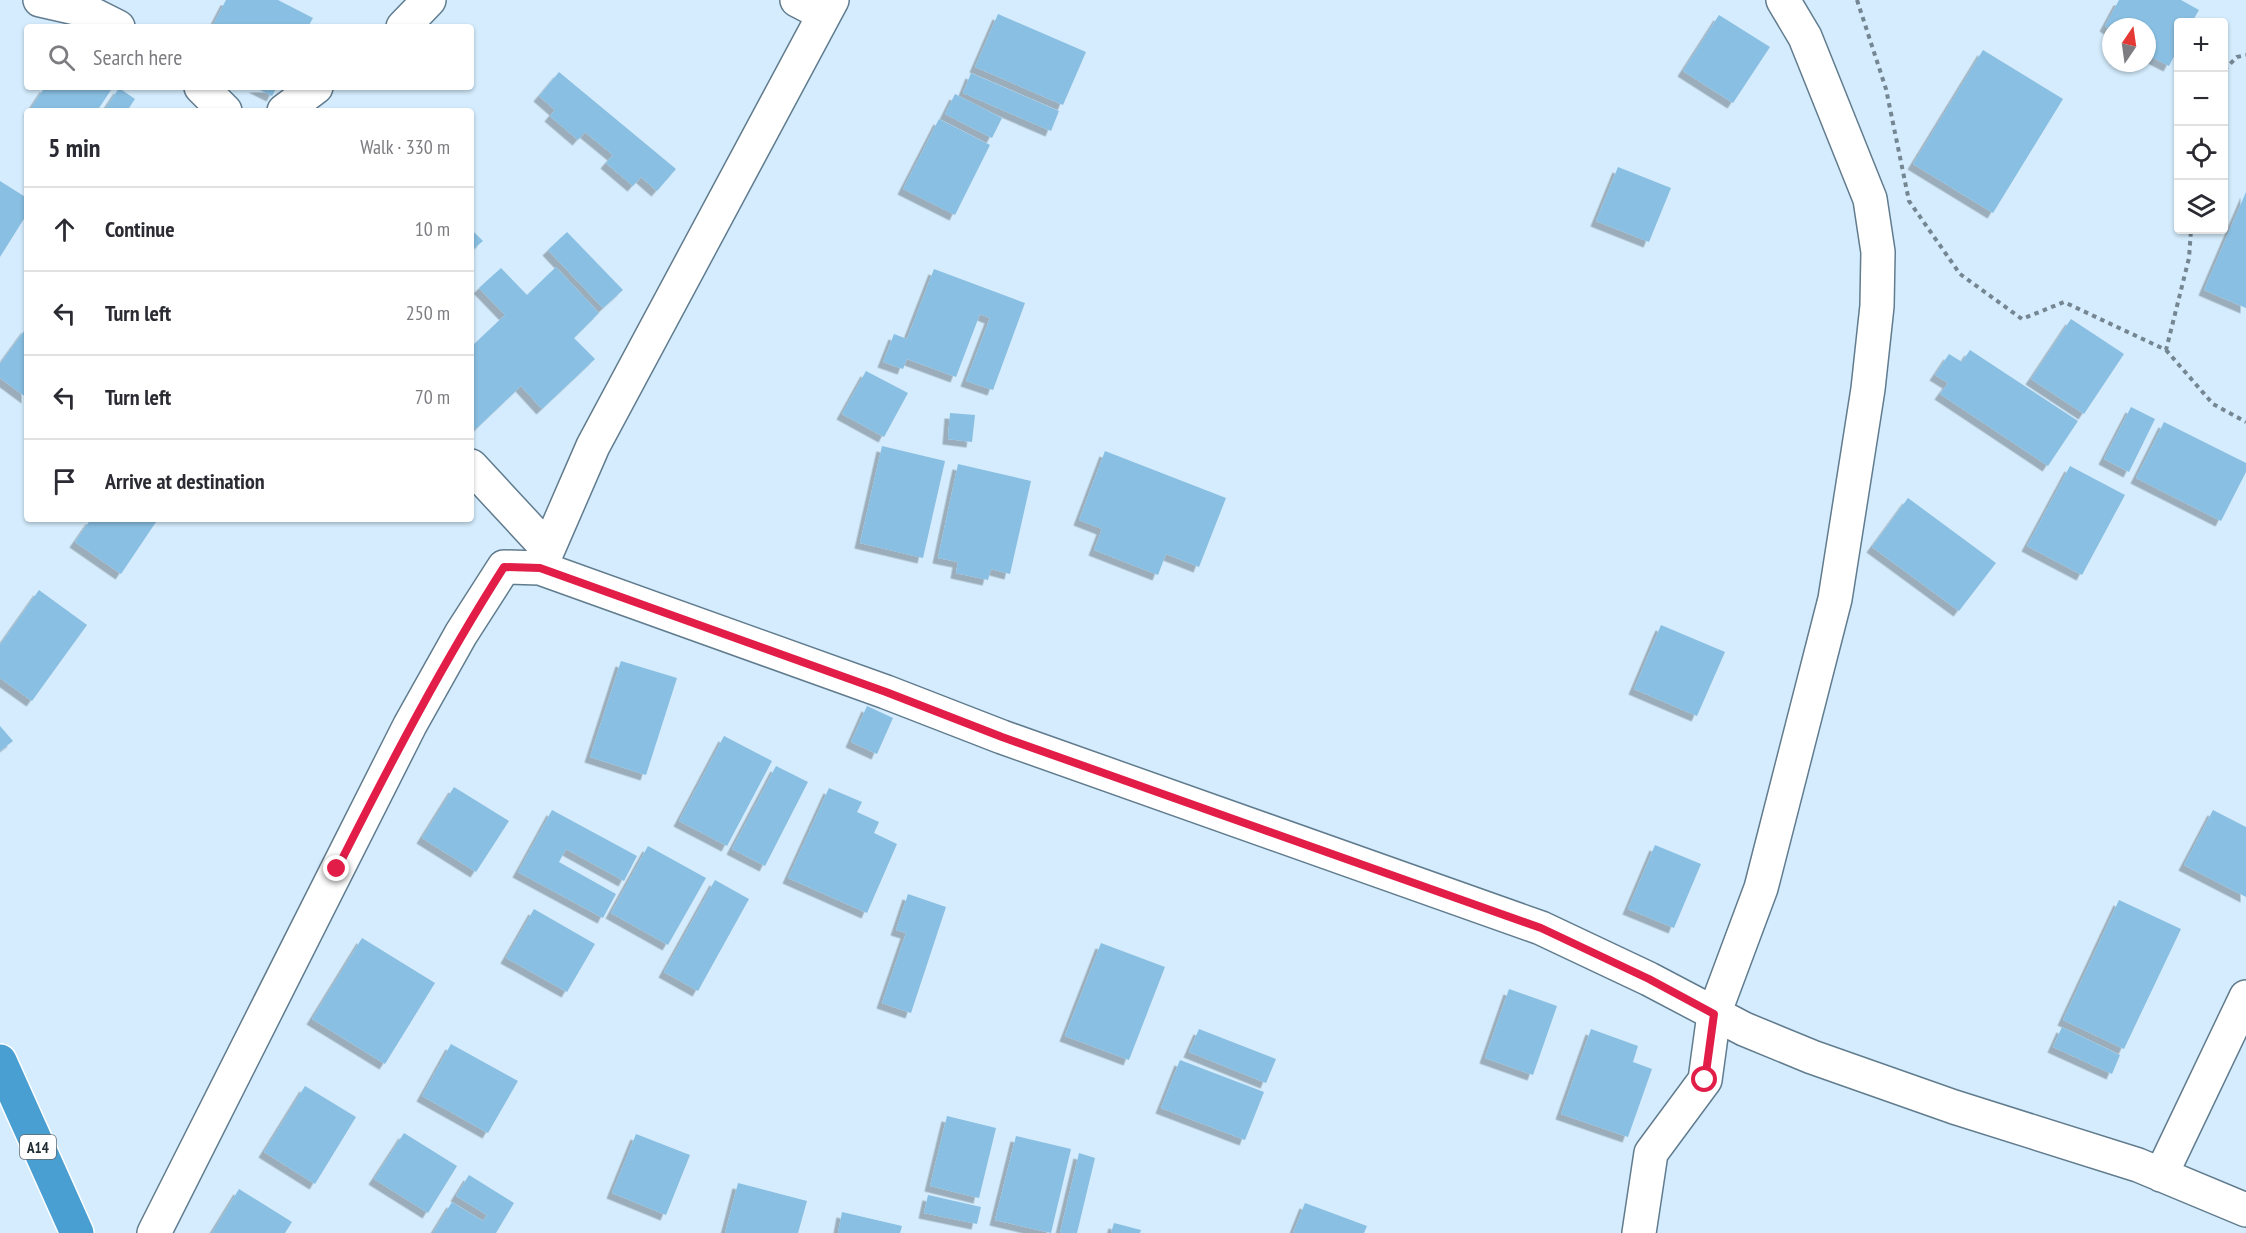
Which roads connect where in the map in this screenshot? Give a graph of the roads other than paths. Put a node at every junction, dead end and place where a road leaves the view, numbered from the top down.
1 (40, 0) edge
2 (429, 0) edge
3 (1783, 0) edge
4 (818, 5) edge
5 (112, 24) edge
6 (406, 24) edge
7 (204, 90) edge
8 (312, 90) edge
9 (222, 108) edge
10 (288, 108) edge
11 (474, 470) edge
12 (544, 558) junction
13 (2246, 997) edge
14 (1714, 1014) junction
15 (0, 1061) edge
16 (2161, 1175) junction
17 (2246, 1210) edge
18 (77, 1233) edge
19 (154, 1233) edge
20 (1639, 1233) edge

1 - 5 street
2 - 6 street
3 - 14 street
4 - 12 street
7 - 9 street
8 - 10 street
11 - 12 street
12 - 14 street
12 - 19 street
13 - 16 street
14 - 16 street
14 - 20 street
15 - 18 highway, A14
16 - 17 street

